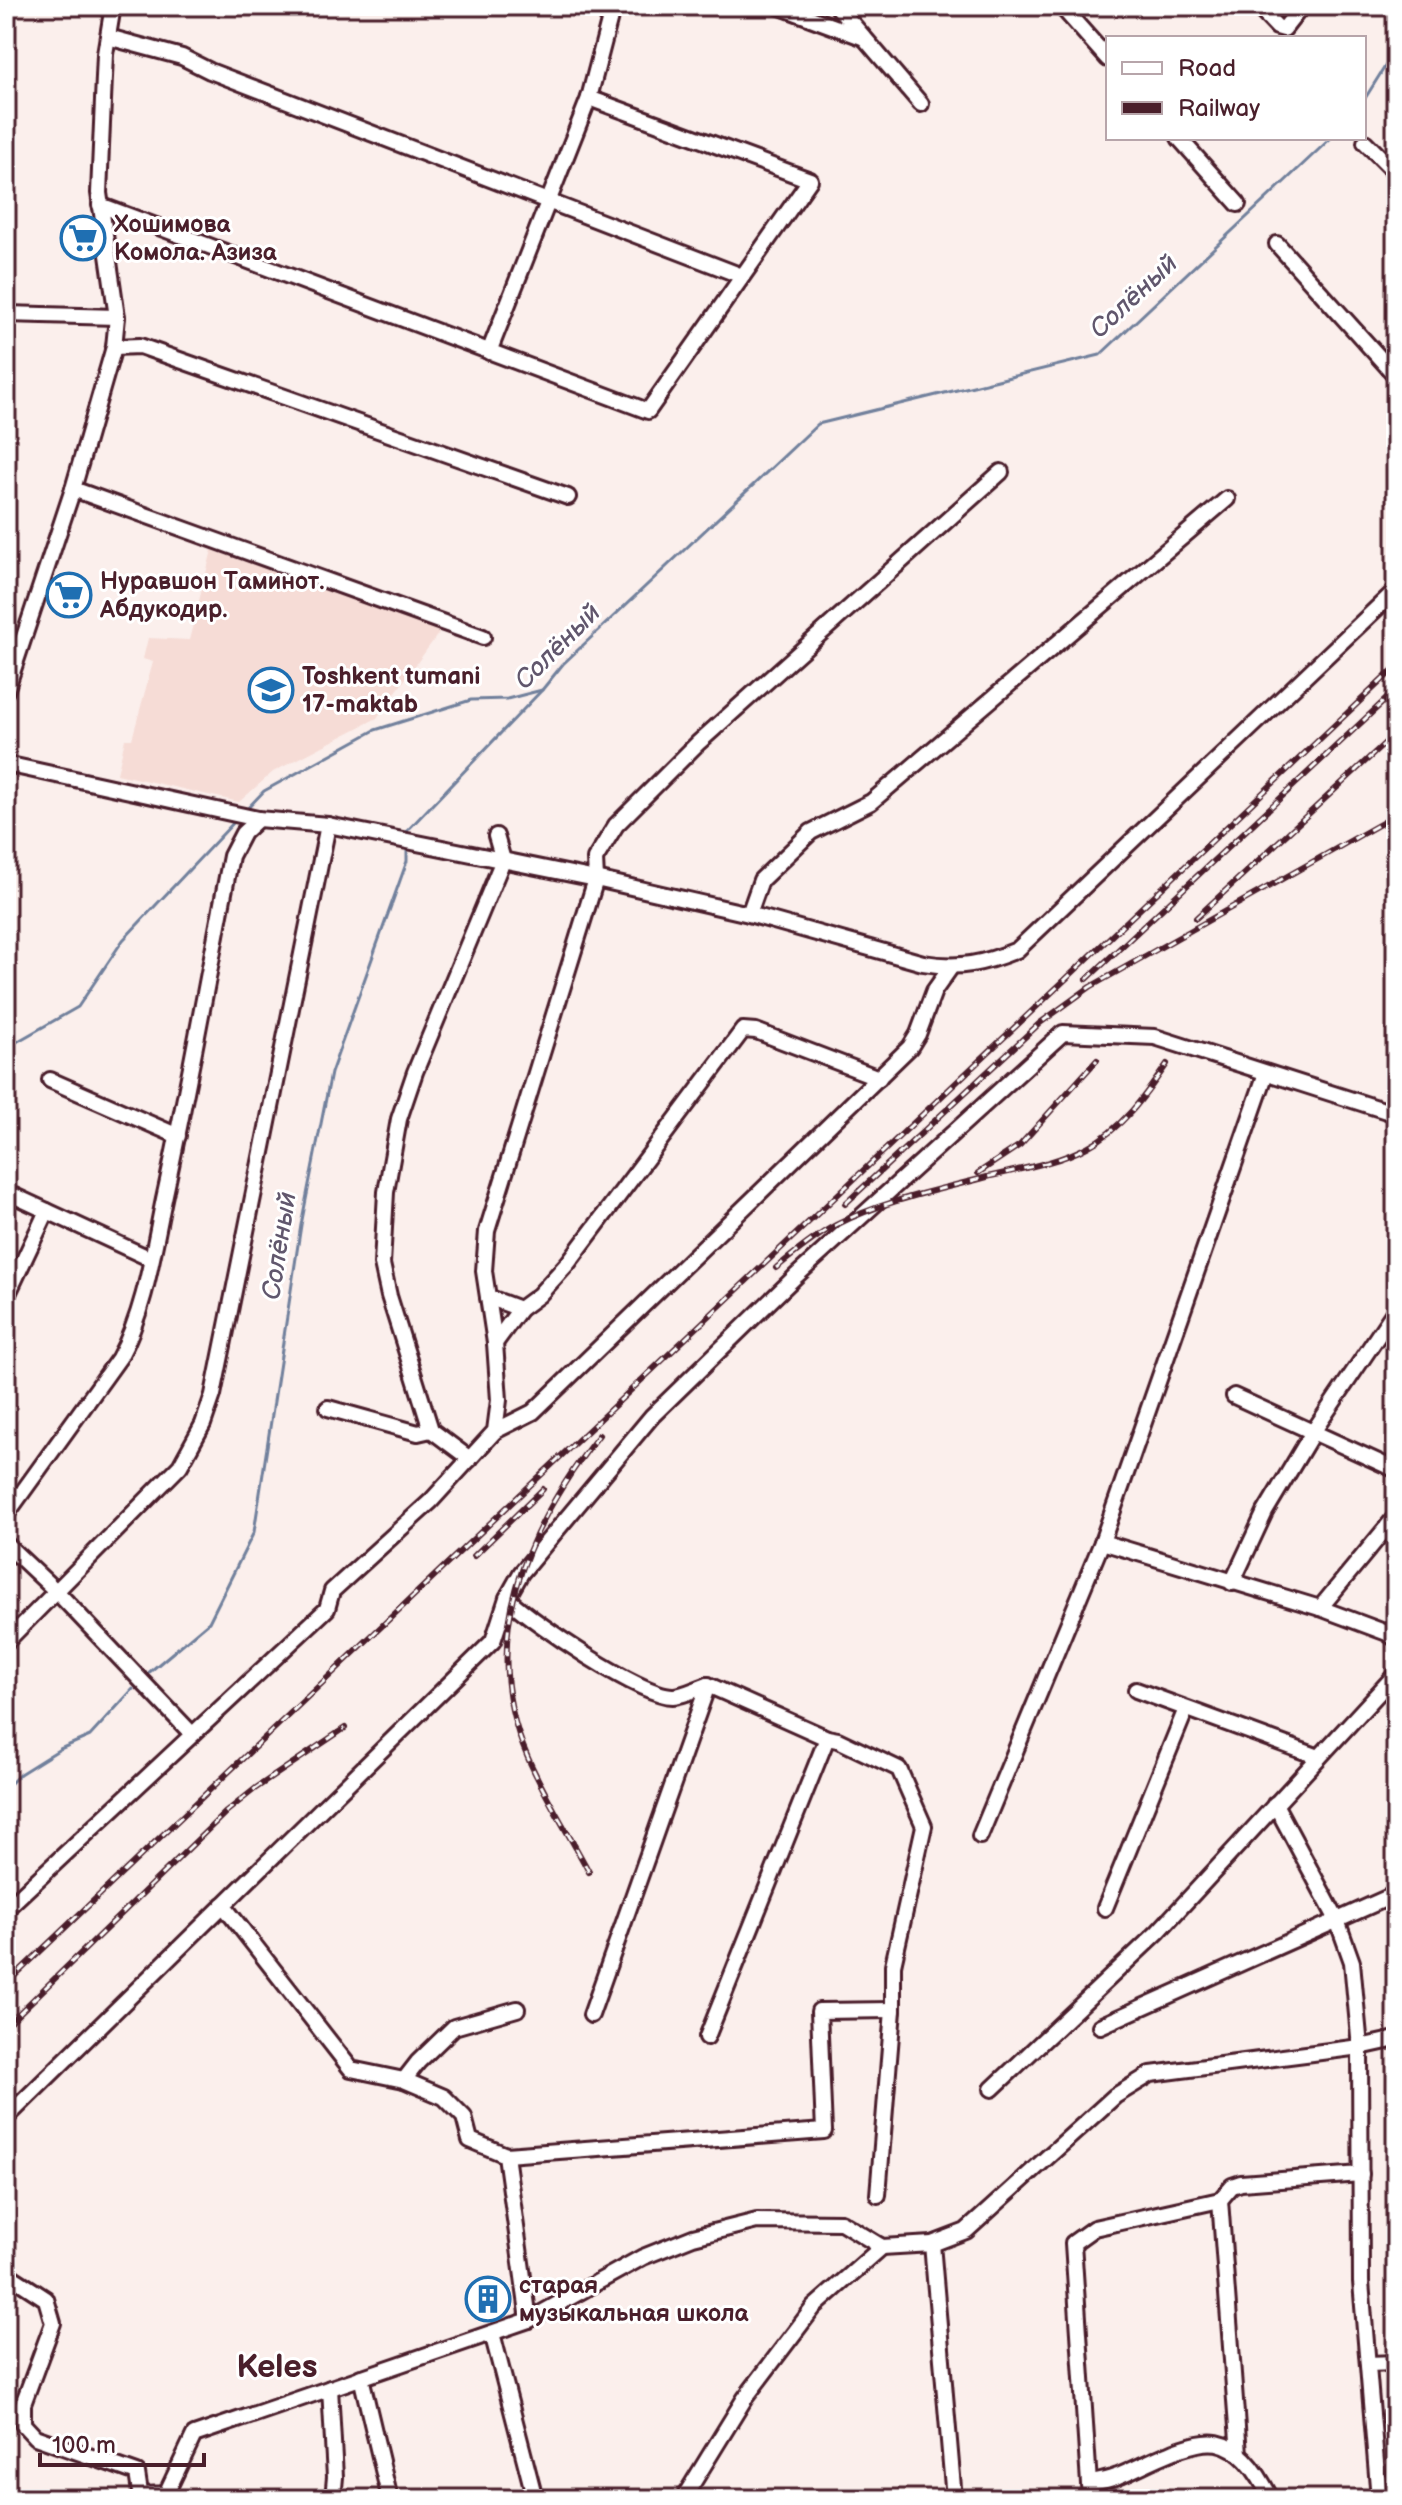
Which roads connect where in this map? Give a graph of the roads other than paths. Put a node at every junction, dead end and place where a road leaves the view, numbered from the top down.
1 (113, 6) edge
2 (613, 6) edge
3 (778, 6) edge
4 (837, 6) edge
5 (1061, 6) edge
6 (1257, 6) edge
7 (1302, 6) edge
8 (108, 37) junction
9 (862, 37) junction
10 (1106, 57) edge
11 (589, 98) junction
12 (921, 104) dead end
13 (1181, 140) edge
14 (1365, 142) dead end
15 (1396, 173) edge
16 (548, 203) junction
17 (1238, 204) dead end
18 (100, 205) junction
19 (1277, 244) dead end
20 (742, 276) junction
21 (6, 314) edge
22 (117, 317) junction
23 (114, 347) junction
24 (489, 352) junction
25 (1396, 376) edge
26 (1001, 472) dead end
27 (73, 489) junction
28 (568, 497) dead end
29 (1227, 499) dead end
30 (1396, 590) edge
31 (483, 637) dead end
32 (6, 691) edge
33 (6, 764) edge
34 (253, 818) junction
35 (328, 825) junction
36 (496, 836) dead end
37 (503, 860) junction
38 (596, 879) junction
39 (749, 914) junction
40 (951, 967) junction
41 (1266, 1073) junction
42 (879, 1078) junction
43 (50, 1080) dead end
44 (1396, 1114) edge
45 (178, 1136) junction
46 (6, 1192) edge
47 (47, 1211) junction
48 (151, 1259) junction
49 (488, 1297) junction
50 (6, 1298) edge
51 (520, 1309) junction
52 (1396, 1309) edge
53 (495, 1343) junction
54 (1234, 1396) dead end
55 (328, 1408) dead end
56 (431, 1430) junction
57 (495, 1431) junction
58 (1313, 1432) junction
59 (470, 1459) junction
60 (1396, 1470) edge
61 (6, 1515) edge
62 (1396, 1516) edge
63 (1102, 1542) junction
64 (6, 1544) edge
65 (1232, 1583) junction
66 (57, 1592) junction
67 (507, 1598) junction
68 (1320, 1608) junction
69 (1396, 1639) edge
70 (6, 1642) edge
71 (1394, 1681) edge
72 (708, 1685) junction
73 (1136, 1690) dead end
74 (1186, 1709) junction
75 (192, 1734) junction
76 (827, 1738) junction
77 (1319, 1757) junction
78 (1275, 1804) junction
79 (980, 1836) dead end
80 (1396, 1894) edge
81 (223, 1905) junction
82 (1105, 1908) dead end
83 (6, 1909) edge
84 (1337, 1920) junction
85 (517, 2009) dead end
86 (893, 2010) junction
87 (591, 2015) dead end
88 (1100, 2026) dead end
89 (707, 2037) dead end
90 (1396, 2039) edge
91 (1360, 2047) junction
92 (404, 2080) junction
93 (992, 2089) dead end
94 (6, 2118) edge
95 (506, 2155) junction
96 (1361, 2174) junction
97 (878, 2195) dead end
98 (1220, 2200) junction
99 (932, 2244) junction
100 (882, 2247) junction
101 (6, 2273) edge
102 (529, 2320) junction
103 (492, 2333) junction
104 (1396, 2363) edge
105 (1368, 2364) junction
106 (361, 2377) junction
107 (330, 2388) junction
108 (1239, 2454) junction
109 (1089, 2491) edge
110 (142, 2497) edge
111 (333, 2499) edge
112 (390, 2499) edge
113 (535, 2499) edge
114 (683, 2499) edge
115 (954, 2499) edge
116 (1271, 2499) edge
117 (1379, 2499) edge

1 - 8 street
2 - 11 street
3 - 9 street
4 - 9 street
5 - 10 street
6 - 7 street
8 - 16 street
8 - 18 street
9 - 12 street
11 - 16 street
11 - 20 street
13 - 17 street
14 - 15 street
16 - 20 street
16 - 24 street
18 - 22 street
18 - 24 street
19 - 25 street
20 - 24 street
21 - 22 street
22 - 23 street
23 - 27 street
23 - 28 street
26 - 38 street
27 - 31 street
27 - 32 street
29 - 39 street
30 - 40 street
33 - 34 street
34 - 35 street
34 - 45 street
35 - 37 street
35 - 66 street
36 - 37 street
37 - 38 street
37 - 56 street
38 - 39 street
38 - 49 street
39 - 40 street
40 - 42 street
41 - 44 street
41 - 63 street
41 - 67 street
42 - 51 street
42 - 57 street
43 - 45 street
45 - 48 street
46 - 47 street
47 - 48 street
47 - 50 street
48 - 61 street
49 - 51 street
49 - 53 street
51 - 53 street
52 - 58 street
53 - 57 street
54 - 58 street
55 - 56 street
56 - 59 street
57 - 59 street
58 - 60 street
58 - 65 street
59 - 75 street
62 - 68 street
63 - 65 street
63 - 79 street
64 - 66 street
65 - 68 street
66 - 70 street
66 - 75 street
67 - 72 street
67 - 81 street
68 - 69 street
71 - 77 street
72 - 76 street
72 - 87 street
73 - 74 street
74 - 77 street
74 - 82 street
75 - 83 street
76 - 86 street
76 - 89 street
77 - 78 street
78 - 84 street
78 - 93 street
80 - 84 street
81 - 92 street
81 - 94 street
84 - 88 street
84 - 91 street
85 - 92 street
86 - 95 street
86 - 97 street
90 - 91 street
91 - 96 street
91 - 99 street
92 - 95 street
95 - 102 street
96 - 98 street
96 - 105 street
98 - 108 street
98 - 109 street
99 - 100 street
99 - 115 street
100 - 102 street
100 - 114 street
101 - 110 street
102 - 103 street
103 - 106 street
103 - 113 street
104 - 105 street
105 - 117 street
106 - 107 street
106 - 112 street
107 - 110 street
107 - 111 street
108 - 109 street
108 - 116 street

